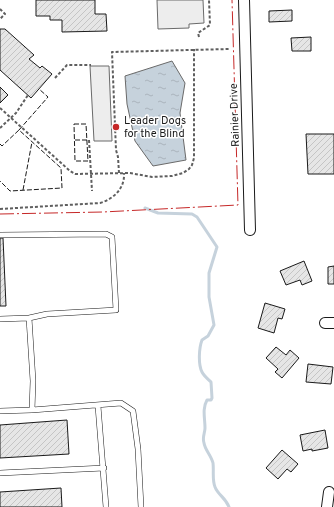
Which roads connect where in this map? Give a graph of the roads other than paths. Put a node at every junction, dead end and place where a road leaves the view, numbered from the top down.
1 (244, 0) edge
2 (250, 230) dead end
3 (0, 234) edge
4 (29, 318) junction
5 (0, 319) edge
6 (98, 406) junction
7 (32, 410) junction
8 (0, 411) edge
9 (104, 468) junction
10 (0, 474) edge
11 (329, 492) dead end
12 (106, 507) edge
13 (141, 507) edge
14 (327, 507) edge

1 - 2 street, Rainier Drive
3 - 4 lane
4 - 5 lane
4 - 7 lane
6 - 7 lane
6 - 9 lane
6 - 13 lane
7 - 8 lane
9 - 10 lane
9 - 12 lane
11 - 14 street

